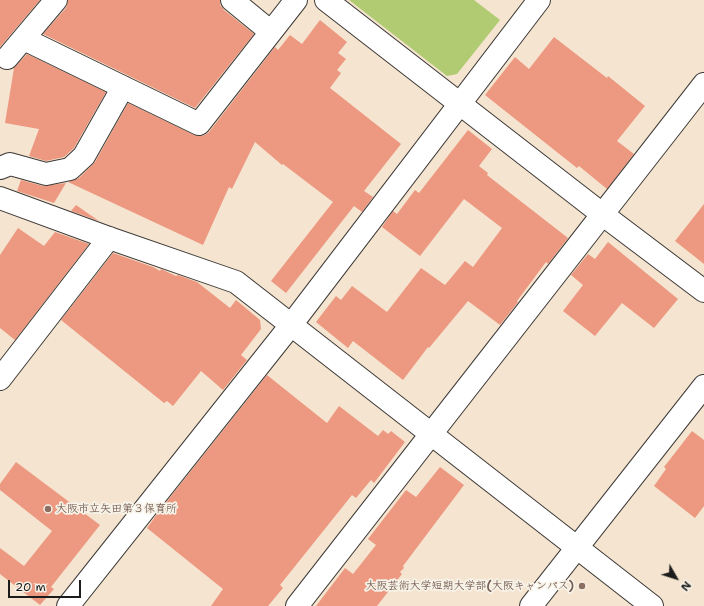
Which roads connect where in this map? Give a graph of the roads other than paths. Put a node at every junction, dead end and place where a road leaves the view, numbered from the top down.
1 (56, 0) edge
2 (232, 0) edge
3 (296, 0) edge
4 (326, 0) edge
5 (539, 0) edge
6 (271, 32) junction
7 (24, 38) junction
8 (7, 58) dead end
9 (704, 84) edge
10 (123, 87) junction
11 (460, 103) junction
12 (0, 168) edge
13 (0, 198) edge
14 (602, 214) junction
15 (109, 238) junction
16 (704, 291) edge
17 (291, 325) junction
18 (0, 379) edge
19 (704, 386) edge
20 (431, 434) junction
21 (576, 547) junction
22 (68, 606) edge
23 (297, 606) edge
24 (531, 606) edge
25 (652, 606) edge

1 - 7 street
2 - 6 street
3 - 6 street
4 - 11 street
5 - 11 street
6 - 10 street
7 - 8 street
7 - 10 street
9 - 14 street
10 - 12 street
11 - 14 street
11 - 17 street
13 - 15 street
14 - 16 street
14 - 20 street
15 - 17 street
15 - 18 street
17 - 20 street
17 - 22 street
19 - 21 street
20 - 21 street
20 - 23 street
21 - 24 street
21 - 25 street

